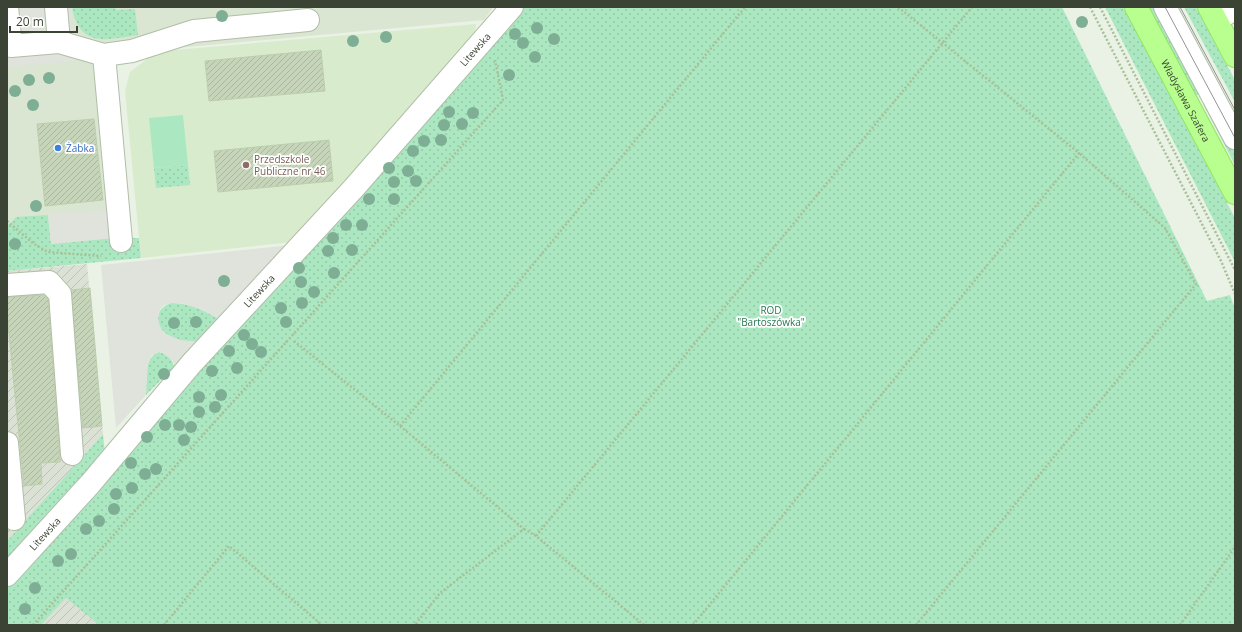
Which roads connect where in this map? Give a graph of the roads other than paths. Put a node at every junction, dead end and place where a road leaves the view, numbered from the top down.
1 (7, 7) edge
2 (56, 7) edge
3 (512, 7) edge
4 (1136, 7) edge
5 (1165, 7) edge
6 (1235, 10) edge
7 (1212, 13) edge
8 (308, 20) dead end
9 (59, 42) junction
10 (104, 55) junction
11 (1235, 56) edge
12 (1235, 138) edge
13 (1235, 193) edge
14 (120, 241) dead end
15 (7, 285) edge
16 (7, 444) edge
17 (72, 454) dead end
18 (14, 519) dead end
19 (7, 575) edge

1 - 9 street
2 - 9 street
3 - 19 street, Litewska
4 - 13 main road, Władysława Szafera
5 - 12 street
6 - 7 street
7 - 11 main road
8 - 10 street
9 - 10 street
10 - 14 street
15 - 17 street
16 - 18 street

